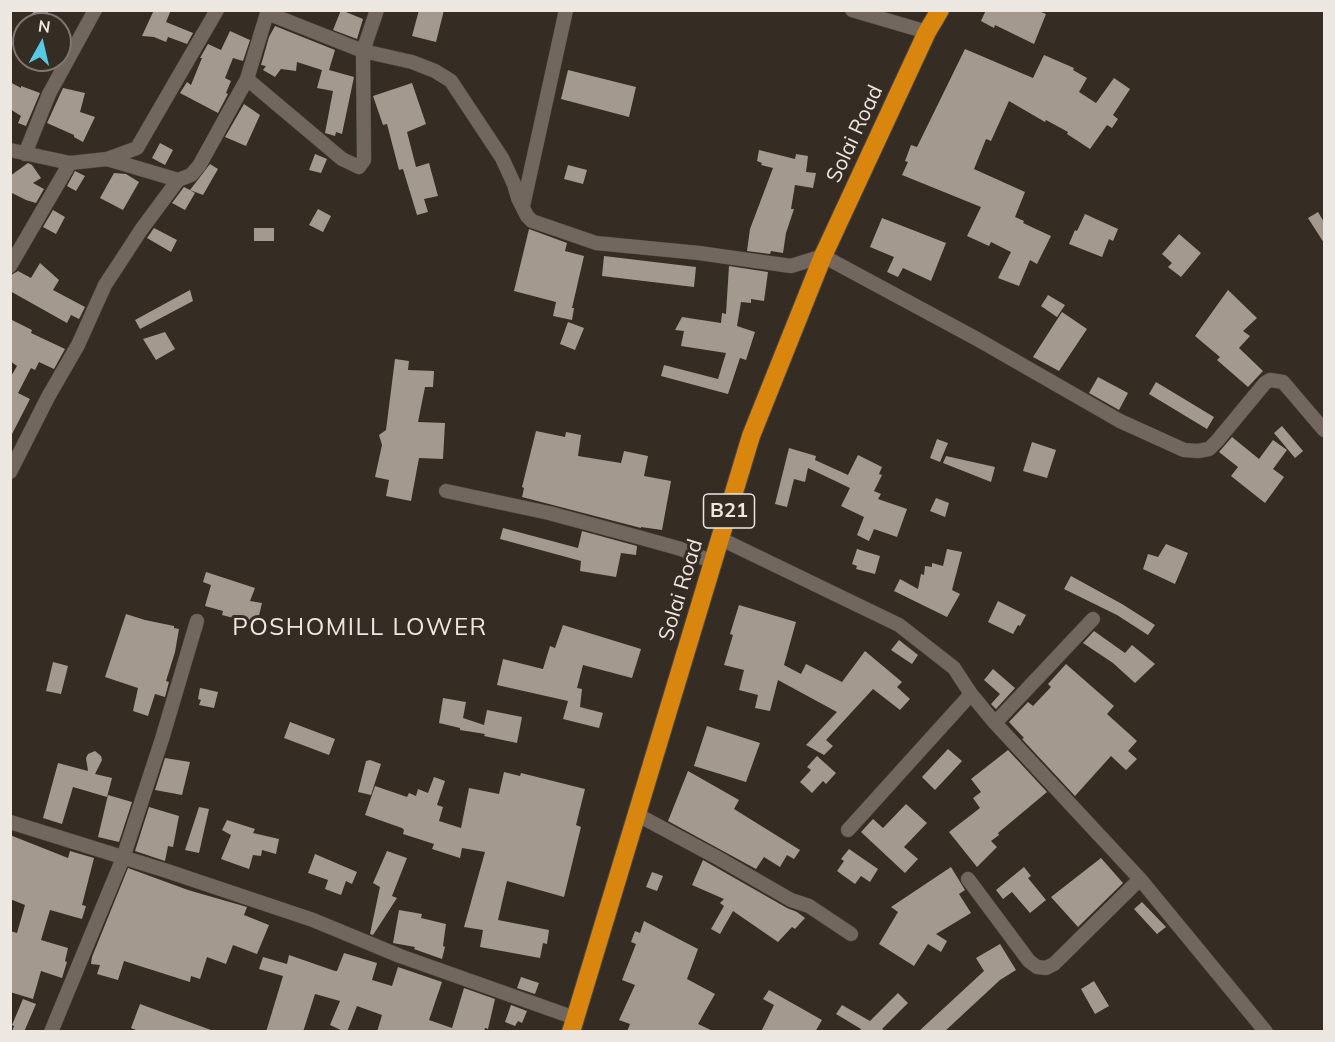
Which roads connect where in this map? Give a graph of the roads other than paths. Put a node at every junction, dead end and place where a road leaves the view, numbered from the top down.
1 (95, 10) edge
2 (217, 10) edge
3 (377, 10) edge
4 (566, 10) edge
5 (852, 10) edge
6 (940, 10) edge
7 (267, 12) edge
8 (927, 32) junction
9 (363, 51) junction
10 (247, 79) junction
11 (10, 150) edge
12 (25, 154) junction
13 (107, 159) junction
14 (70, 163) junction
15 (178, 180) junction
16 (523, 206) junction
17 (823, 256) junction
18 (10, 266) edge
19 (1324, 430) edge
20 (10, 472) edge
21 (446, 491) dead end
22 (720, 539) junction
23 (713, 562) junction
24 (1093, 619) dead end
25 (197, 621) dead end
26 (971, 694) junction
27 (995, 723) junction
28 (636, 814) junction
29 (10, 822) edge
30 (848, 830) dead end
31 (123, 858) junction
32 (968, 879) dead end
33 (1140, 879) junction
34 (851, 934) dead end
35 (573, 1025) edge
36 (51, 1032) edge
37 (1266, 1032) edge

1 - 12 street
2 - 13 street
3 - 9 street
4 - 16 street
5 - 8 street
6 - 8 highway, Solai Road / B21
7 - 9 street
7 - 10 street
8 - 17 highway, Solai Road / B21
9 - 10 street
9 - 16 street
10 - 15 street
11 - 12 street
12 - 14 street
13 - 14 street
13 - 15 street
14 - 18 street
15 - 20 street
16 - 17 street
17 - 19 street
17 - 22 highway, Solai Road / B21
21 - 23 street
22 - 23 highway, Solai Road / B21
22 - 26 street
23 - 28 highway, Solai Road / B21
24 - 27 street
25 - 31 street
26 - 27 street
26 - 30 street
27 - 33 street
28 - 34 street
28 - 35 highway, Solai Road / B21
29 - 31 street
31 - 35 street
31 - 36 street
32 - 33 street
33 - 37 street

